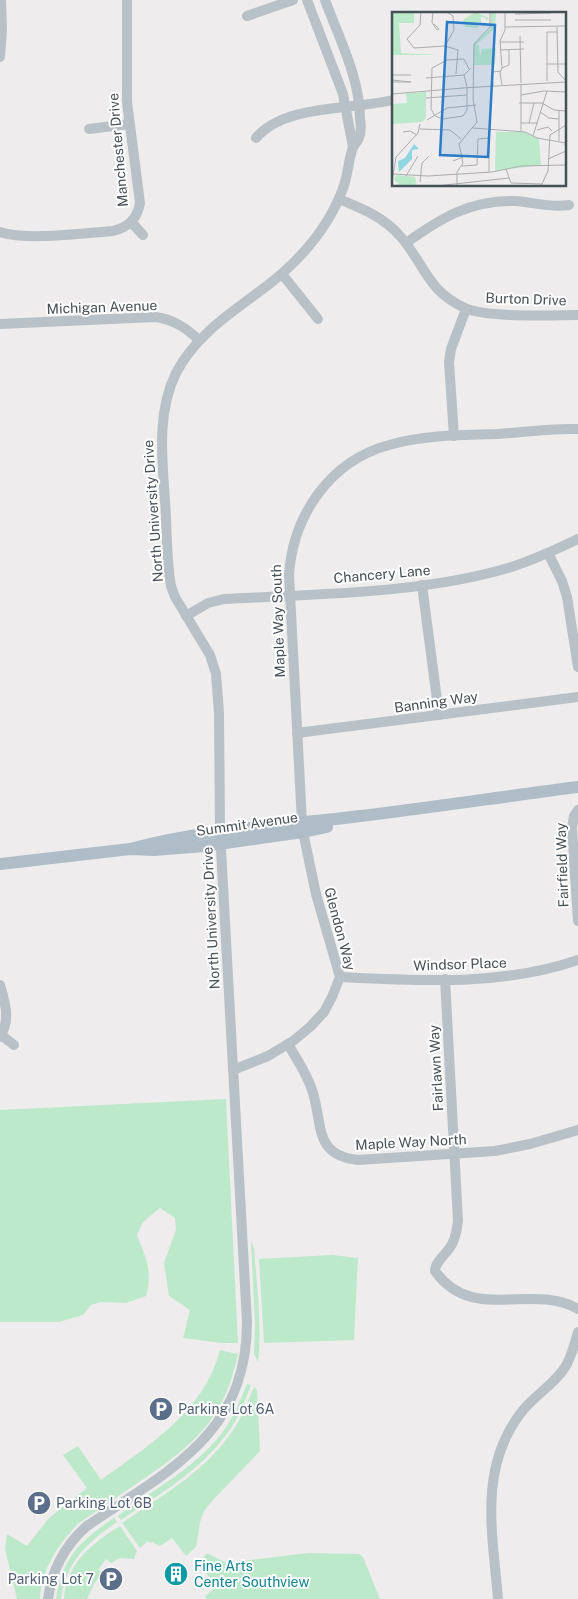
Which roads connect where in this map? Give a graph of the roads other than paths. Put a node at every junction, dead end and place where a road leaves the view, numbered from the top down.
1 (1, 0) edge
2 (127, 0) edge
3 (293, 0) edge
4 (307, 0) edge
5 (325, 0) edge
6 (247, 16) dead end
7 (0, 57) edge
8 (392, 100) edge
9 (359, 106) junction
10 (346, 107) junction
11 (129, 124) junction
12 (89, 129) dead end
13 (256, 138) dead end
14 (353, 147) junction
15 (339, 199) junction
16 (569, 205) dead end
17 (131, 222) junction
18 (0, 232) edge
19 (144, 235) dead end
20 (406, 243) junction
21 (282, 274) junction
22 (466, 309) junction
23 (578, 315) edge
24 (318, 319) dead end
25 (0, 324) edge
26 (198, 340) junction
27 (578, 429) edge
28 (454, 436) junction
29 (578, 539) edge
30 (548, 553) junction
31 (422, 585) junction
32 (290, 595) junction
33 (186, 616) junction
34 (578, 667) edge
35 (578, 697) edge
36 (439, 715) junction
37 (297, 733) junction
38 (578, 787) edge
39 (578, 810) edge
40 (303, 827) junction
41 (221, 837) junction
42 (0, 864) edge
43 (578, 920) edge
44 (578, 960) edge
45 (340, 977) junction
46 (445, 979) junction
47 (0, 985) edge
48 (1, 1036) edge
49 (288, 1044) junction
50 (14, 1045) dead end
51 (233, 1070) junction
52 (578, 1130) edge
53 (454, 1154) junction
54 (578, 1309) edge
55 (578, 1332) edge
56 (48, 1599) edge
57 (498, 1599) edge

1 - 7 street
2 - 11 street, Manchester Drive
3 - 6 street
4 - 10 street, North University Drive
5 - 9 street, North University Drive
8 - 9 street
9 - 10 street
9 - 14 street, North University Drive
10 - 13 street
10 - 14 street, North University Drive
11 - 12 street
11 - 17 street, Manchester Drive
14 - 15 street, North University Drive
15 - 20 street, Burton Drive
15 - 21 street, North University Drive
16 - 20 street
17 - 18 street, Manchester Drive
17 - 19 street
20 - 22 street, Burton Drive
21 - 24 street
21 - 26 street, North University Drive
22 - 23 street, Burton Drive
22 - 28 street
25 - 26 street, Michigan Avenue
26 - 33 street, North University Drive
27 - 28 street, Maple Way South
28 - 32 street, Maple Way South
29 - 30 street, Chancery Lane
30 - 31 street, Chancery Lane
30 - 34 street
31 - 32 street, Chancery Lane
31 - 36 street
32 - 33 street, Chancery Lane
32 - 37 street, Maple Way South
33 - 41 street, North University Drive
35 - 36 street, Banning Way
36 - 37 street, Banning Way
37 - 40 street, Maple Way South
38 - 40 main road, Summit Avenue
39 - 43 street, Fairfield Way
40 - 41 main road, Summit Avenue
40 - 45 street, Glendon Way
41 - 42 main road, Summit Avenue
41 - 51 street, North University Drive
44 - 46 street, Windsor Place
45 - 46 street, Windsor Place
45 - 49 street, Glendon Way
46 - 53 street, Fairlawn Way
47 - 48 street
48 - 50 street
49 - 51 street, Glendon Way
49 - 53 street, Maple Way North
51 - 56 street, North University Drive
52 - 53 street, Maple Way North
53 - 54 street, Fairlawn Way
55 - 57 street

